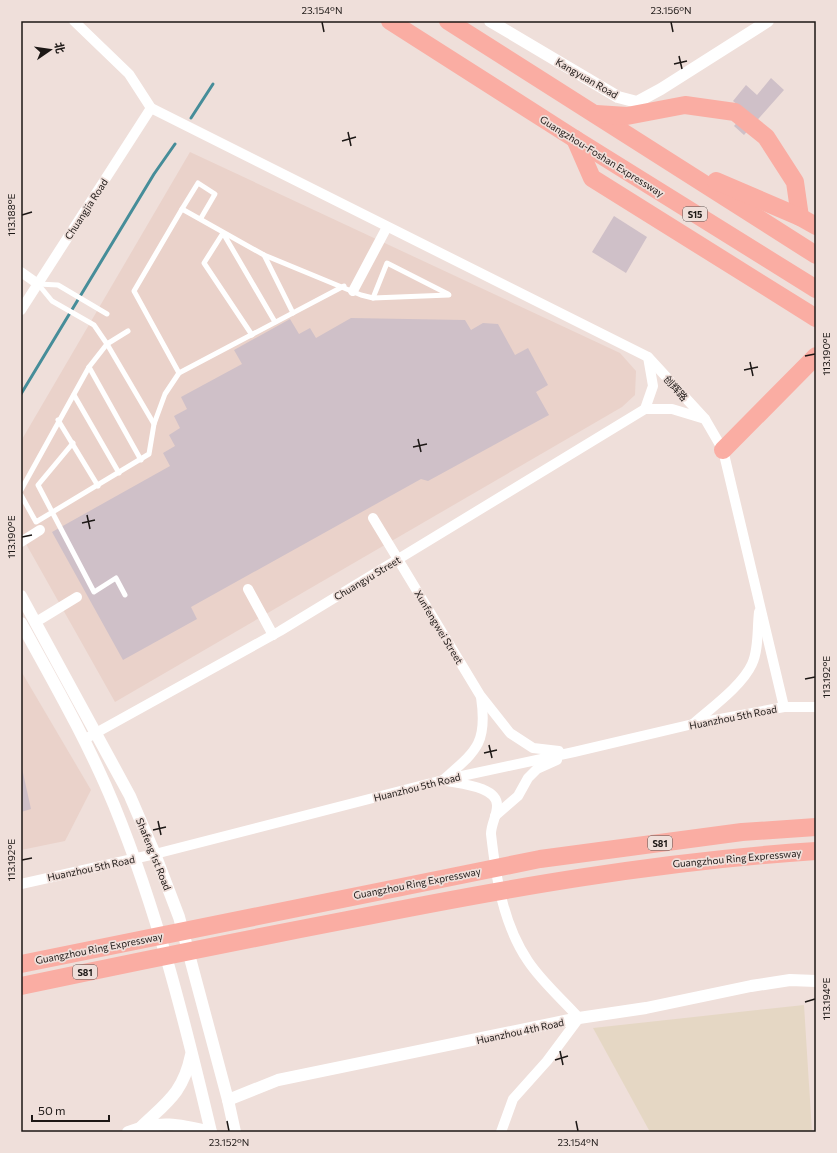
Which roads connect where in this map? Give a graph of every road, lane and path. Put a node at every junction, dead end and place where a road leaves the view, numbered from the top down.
1 (74, 21) edge
2 (390, 21) edge
3 (448, 21) edge
4 (490, 21) edge
5 (768, 21) edge
6 (151, 108) junction
7 (593, 114) junction
8 (575, 140) junction
9 (667, 160) junction
10 (182, 209) junction
11 (800, 217) junction
12 (201, 218) junction
13 (816, 226) edge
14 (387, 227) junction
15 (223, 233) junction
16 (264, 255) junction
17 (816, 255) edge
18 (21, 272) edge
19 (38, 284) junction
20 (348, 289) junction
21 (816, 289) edge
22 (373, 298) junction
23 (21, 310) edge
24 (294, 312) junction
25 (106, 314) dead end
26 (816, 318) edge
27 (275, 322) junction
28 (128, 331) dead end
29 (252, 335) junction
30 (107, 344) junction
31 (816, 356) edge
32 (648, 357) junction
33 (89, 367) junction
34 (179, 373) junction
35 (74, 395) junction
36 (645, 409) junction
37 (705, 419) junction
38 (58, 420) junction
39 (154, 424) junction
40 (73, 443) junction
41 (723, 450) junction
42 (141, 460) junction
43 (119, 473) junction
44 (98, 486) junction
45 (21, 490) edge
46 (21, 496) edge
47 (373, 518) dead end
48 (40, 530) dead end
49 (21, 542) edge
50 (398, 560) junction
51 (248, 589) dead end
52 (125, 594) dead end
53 (21, 596) edge
54 (77, 597) dead end
55 (760, 604) junction
56 (21, 622) edge
57 (36, 622) junction
58 (273, 635) junction
59 (480, 695) junction
60 (784, 707) junction
61 (816, 708) edge
62 (693, 724) junction
63 (97, 732) junction
64 (85, 739) junction
65 (574, 752) junction
66 (444, 780) junction
67 (494, 816) junction
68 (816, 822) edge
69 (816, 827) edge
70 (688, 839) junction
71 (816, 851) edge
72 (155, 854) junction
73 (134, 859) junction
74 (21, 884) edge
75 (21, 964) edge
76 (816, 981) edge
77 (21, 986) edge
78 (579, 1018) junction
79 (192, 1050) junction
80 (228, 1100) junction
81 (140, 1127) junction
82 (128, 1132) edge
83 (211, 1132) edge
84 (235, 1132) edge
85 (501, 1132) edge

1 - 6 street
2 - 8 highway, Guangzhou-Foshan Expressway / S15
3 - 7 highway
4 - 5 street, Kangyuan Road
6 - 14 street
6 - 19 street, Chuangjia Road
7 - 9 highway
7 - 11 highway
8 - 21 highway, Guangzhou-Foshan Expressway / S15
8 - 26 highway
9 - 11 highway
9 - 17 highway
10 - 12 lane
10 - 12 lane
10 - 34 lane
11 - 13 highway
12 - 15 lane
14 - 20 street
14 - 32 street
15 - 16 lane
15 - 27 lane
15 - 29 lane
16 - 20 lane
16 - 24 lane
18 - 19 street
19 - 23 street, Chuangjia Road
19 - 25 lane
19 - 30 lane
20 - 22 lane
20 - 24 lane
22 - 22 lane
24 - 27 lane
27 - 29 lane
28 - 30 lane
29 - 34 lane
30 - 33 lane
30 - 39 lane
31 - 41 highway
32 - 36 street
32 - 37 street, 创辉路
33 - 35 lane
33 - 42 lane
34 - 39 lane
35 - 38 lane
35 - 43 lane
36 - 37 street
36 - 50 street, Chuangyu Street
37 - 41 street, 创辉路
38 - 40 lane
38 - 45 lane
39 - 42 lane
40 - 44 lane
40 - 52 lane
41 - 55 street, 创辉路
42 - 43 lane
43 - 44 lane
44 - 46 lane
47 - 50 street, Xunfengwei Street
48 - 49 street
50 - 58 street, Chuangyu Street
50 - 59 street, Xunfengwei Street
51 - 58 street
53 - 57 street, Shafeng 1st Road
54 - 57 street
55 - 60 street, 创辉路
55 - 62 street
56 - 64 street, Shafeng 1st Road
57 - 63 street, Shafeng 1st Road
58 - 63 street, Chuangyu Street
59 - 65 street
59 - 66 street
60 - 61 street, Huanzhou 5th Road
60 - 62 street, Huanzhou 5th Road
62 - 65 street, Huanzhou 5th Road
63 - 64 street, Chuangyu Street
63 - 72 street, Shafeng 1st Road
64 - 73 street, Shafeng 1st Road
65 - 66 street, Huanzhou 5th Road
65 - 67 street
66 - 67 street
66 - 72 street, Huanzhou 5th Road
67 - 78 street
68 - 70 highway
69 - 70 highway, Guangzhou Ring Expressway / S81
70 - 75 highway, Guangzhou Ring Expressway / S81
71 - 77 highway, Guangzhou Ring Expressway / S81
72 - 73 street, Huanzhou 5th Road
72 - 80 street, Shafeng 1st Road
73 - 74 street, Huanzhou 5th Road
73 - 79 street, Shafeng 1st Road
76 - 78 street, Huanzhou 4th Road
78 - 80 street, Huanzhou 4th Road
78 - 85 street
79 - 81 street
79 - 83 street, Shafeng 1st Road
80 - 84 street, Shafeng 1st Road
81 - 82 street
81 - 83 street

